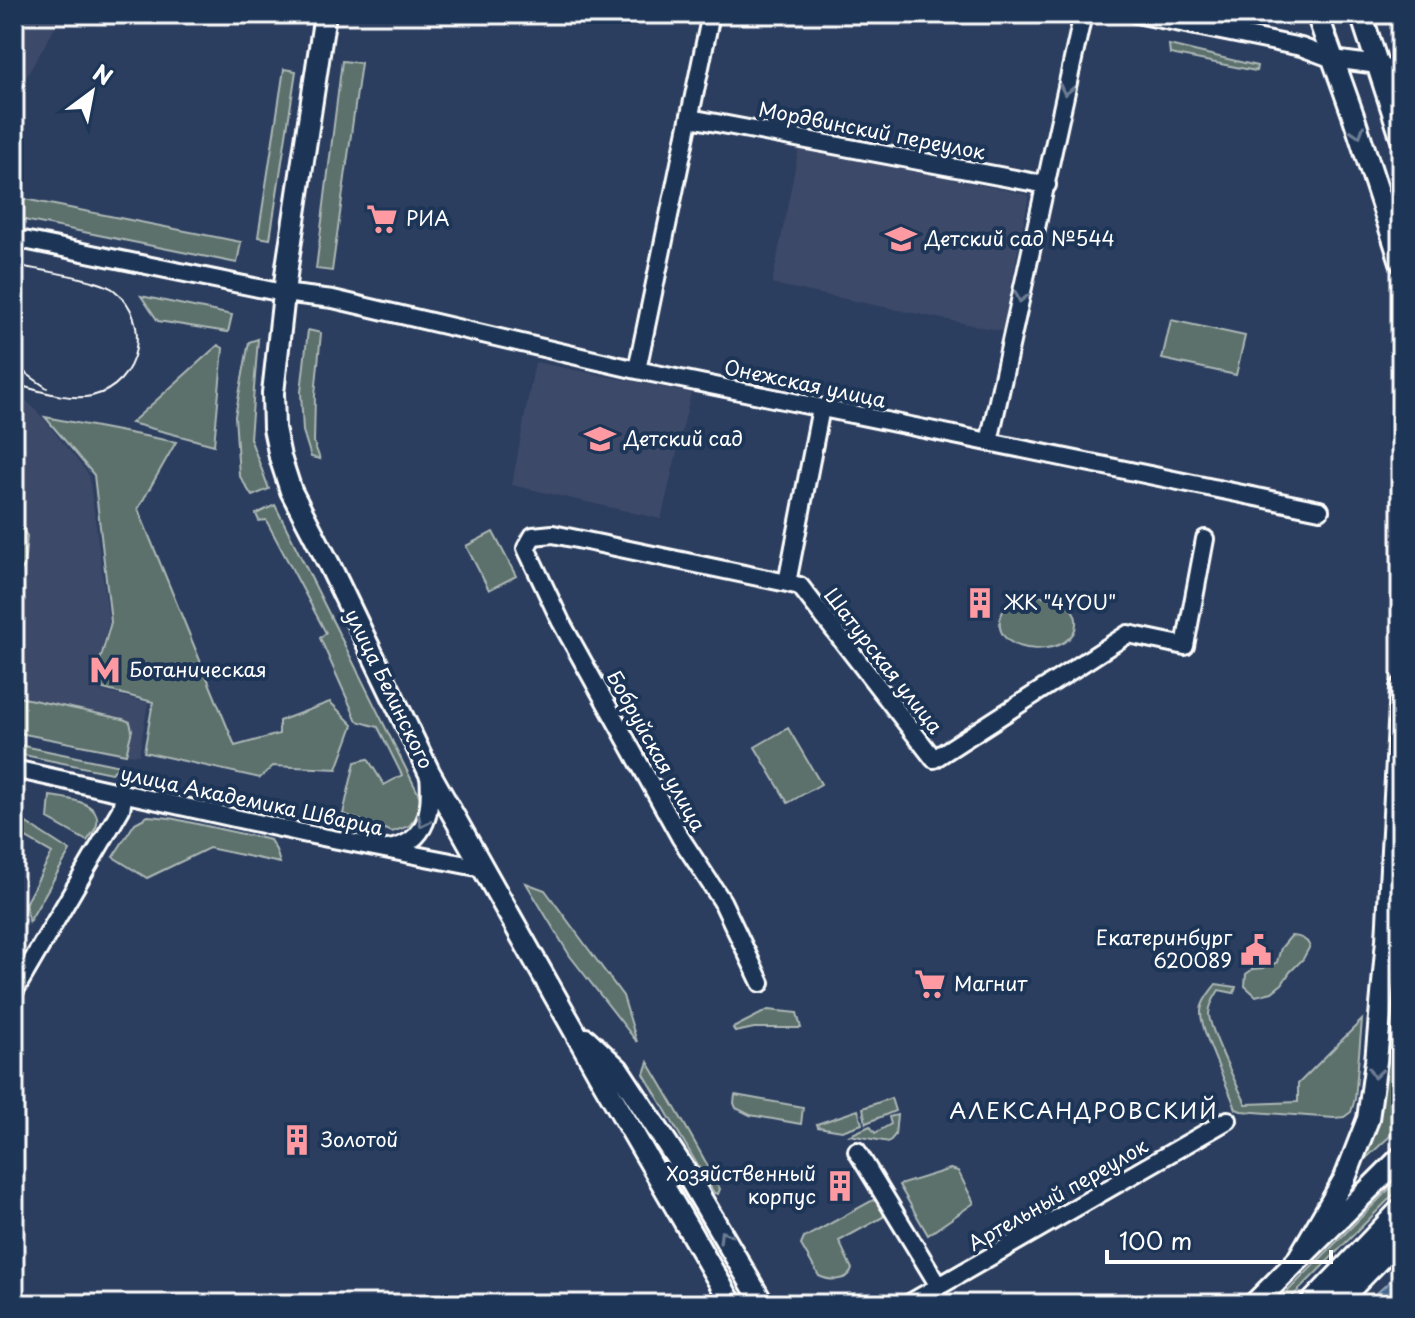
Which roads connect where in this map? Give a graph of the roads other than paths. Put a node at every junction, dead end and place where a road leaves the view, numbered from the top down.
1 (325, 14) edge
2 (711, 14) edge
3 (1083, 14) edge
4 (1136, 14) edge
5 (1317, 14) edge
6 (1361, 14) edge
7 (1333, 59) junction
8 (1378, 65) junction
9 (1401, 75) edge
10 (690, 118) junction
11 (1401, 137) edge
12 (1047, 185) junction
13 (14, 238) edge
14 (1401, 262) edge
15 (283, 293) junction
16 (637, 370) junction
17 (821, 408) junction
18 (989, 442) junction
19 (1320, 510) dead end
20 (1205, 539) dead end
21 (787, 583) junction
22 (1401, 688) edge
23 (14, 769) edge
24 (429, 772) junction
25 (124, 794) junction
26 (383, 850) junction
27 (482, 868) junction
28 (761, 983) dead end
29 (14, 992) edge
30 (574, 1028) junction
31 (1228, 1120) dead end
32 (857, 1151) dead end
33 (1401, 1157) edge
34 (1401, 1209) edge
35 (1400, 1238) edge
36 (1298, 1259) junction
37 (1282, 1275) junction
38 (939, 1286) junction
39 (732, 1304) edge
40 (763, 1304) edge
41 (908, 1304) edge
42 (1237, 1304) edge
43 (1254, 1304) edge
44 (1310, 1304) edge
45 (1336, 1304) edge

1 - 15 main road, улица Белинского
2 - 10 street
3 -> 12 street
4 - 7 street
5 - 7 main road
6 - 8 main road
7 - 8 street
7 -> 14 main road
8 - 9 street
8 - 11 main road
10 - 12 street, Мордвинский переулок
10 - 16 street
12 -> 18 street
13 - 15 street, Онежская улица
15 - 16 street, Онежская улица
15 - 24 main road, улица Белинского
16 - 17 street, Онежская улица
17 - 18 street, Онежская улица
17 - 21 street
18 - 19 street, Онежская улица
20 - 21 street, Шатурская улица
21 - 28 street, Бобруйская улица
22 -> 36 main road
23 - 25 street, улица Академика Шварца
24 -> 26 street
24 - 27 main road, улица Белинского
25 - 26 street, улица Академика Шварца
25 - 29 street
26 - 27 street, улица Академика Шварца
27 - 30 main road, улица Белинского
30 - 39 main road, улица Белинского
40 -> 30 main road
31 - 38 street, Артельный переулок
32 - 38 street
33 - 36 main road
34 - 44 main road
35 - 45 main road
36 - 37 main road
37 - 42 main road
37 - 43 main road
38 - 41 street, Артельный переулок

